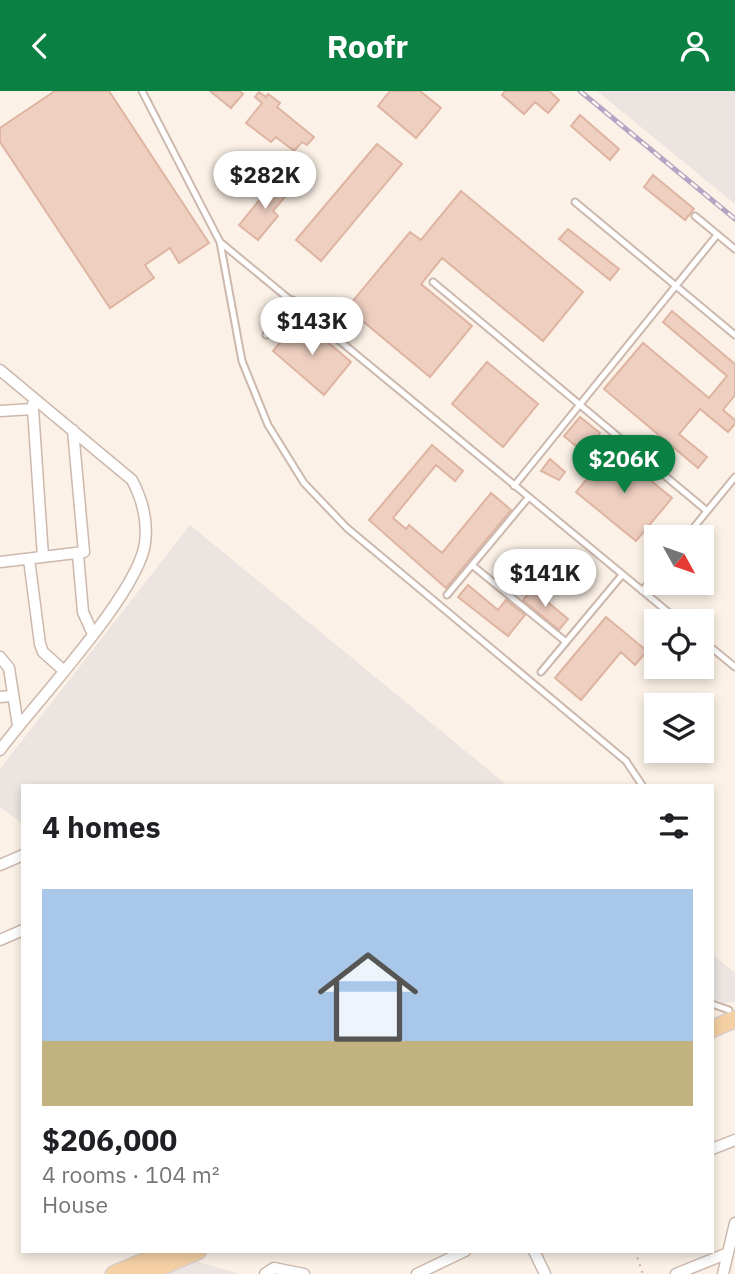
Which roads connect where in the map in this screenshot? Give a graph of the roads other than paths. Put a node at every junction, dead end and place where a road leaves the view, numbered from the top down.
1 (142, 91) edge
2 (575, 202) dead end
3 (695, 216) dead end
4 (718, 235) junction
5 (220, 242) junction
6 (735, 249) edge
7 (433, 282) dead end
8 (676, 286) junction
9 (293, 300) junction
10 (266, 335) dead end
11 (735, 335) edge
12 (0, 370) edge
13 (33, 397) junction
14 (580, 404) junction
15 (33, 409) junction
16 (0, 411) edge
17 (74, 430) junction
18 (735, 477) edge
19 (514, 486) junction
20 (528, 498) junction
21 (708, 511) junction
22 (696, 525) edge
23 (78, 555) junction
24 (43, 557) junction
25 (29, 559) junction
26 (0, 562) edge
27 (472, 565) junction
28 (622, 575) junction
29 (644, 589) edge
30 (642, 591) junction
31 (447, 595) dead end
32 (664, 609) edge
33 (92, 632) junction
34 (566, 642) junction
35 (714, 650) edge
36 (0, 657) edge
37 (735, 667) edge
38 (63, 670) junction
39 (541, 672) dead end
40 (6, 697) edge
41 (18, 726) junction
42 (0, 750) edge
43 (641, 784) edge
44 (21, 856) edge
45 (0, 865) edge
46 (21, 931) edge
47 (0, 940) edge
48 (714, 1005) edge
49 (733, 1013) edge
50 (714, 1017) edge
51 (714, 1027) edge
52 (735, 1140) edge
53 (714, 1148) edge
54 (735, 1223) edge
55 (189, 1253) edge
56 (462, 1253) edge
57 (535, 1253) edge
58 (728, 1253) junction
59 (154, 1261) edge
60 (114, 1274) edge
61 (265, 1274) edge
62 (304, 1274) edge
63 (417, 1274) edge
64 (545, 1274) edge
65 (676, 1274) edge
66 (723, 1274) edge

1 - 5 lane
2 - 8 lane
3 - 4 lane
4 - 6 lane
4 - 8 lane
5 - 9 lane
5 - 43 lane
7 - 14 lane
8 - 11 lane
8 - 14 lane
9 - 10 lane
9 - 19 lane
12 - 13 street
13 - 15 street
13 - 17 street
14 - 19 lane
14 - 21 lane
15 - 16 street
15 - 24 street
17 - 23 street
17 - 33 street
18 - 21 lane
19 - 20 lane
20 - 27 lane
20 - 28 lane
21 - 22 lane
23 - 24 street
23 - 33 street
24 - 25 street
25 - 26 street
25 - 38 street
27 - 31 lane
27 - 34 lane
28 - 30 lane
28 - 34 lane
29 - 30 lane
30 - 32 lane
33 - 38 street
34 - 39 lane
35 - 37 lane
36 - 40 street
38 - 41 street
40 - 41 street
41 - 42 street
44 - 45 street
46 - 47 street
48 - 49 lane
49 - 50 main road
49 - 51 main road
52 - 53 street
54 - 58 street
55 - 59 main road
56 - 63 street
57 - 64 street
58 - 65 street
58 - 66 street
59 - 60 main road
61 - 62 street

